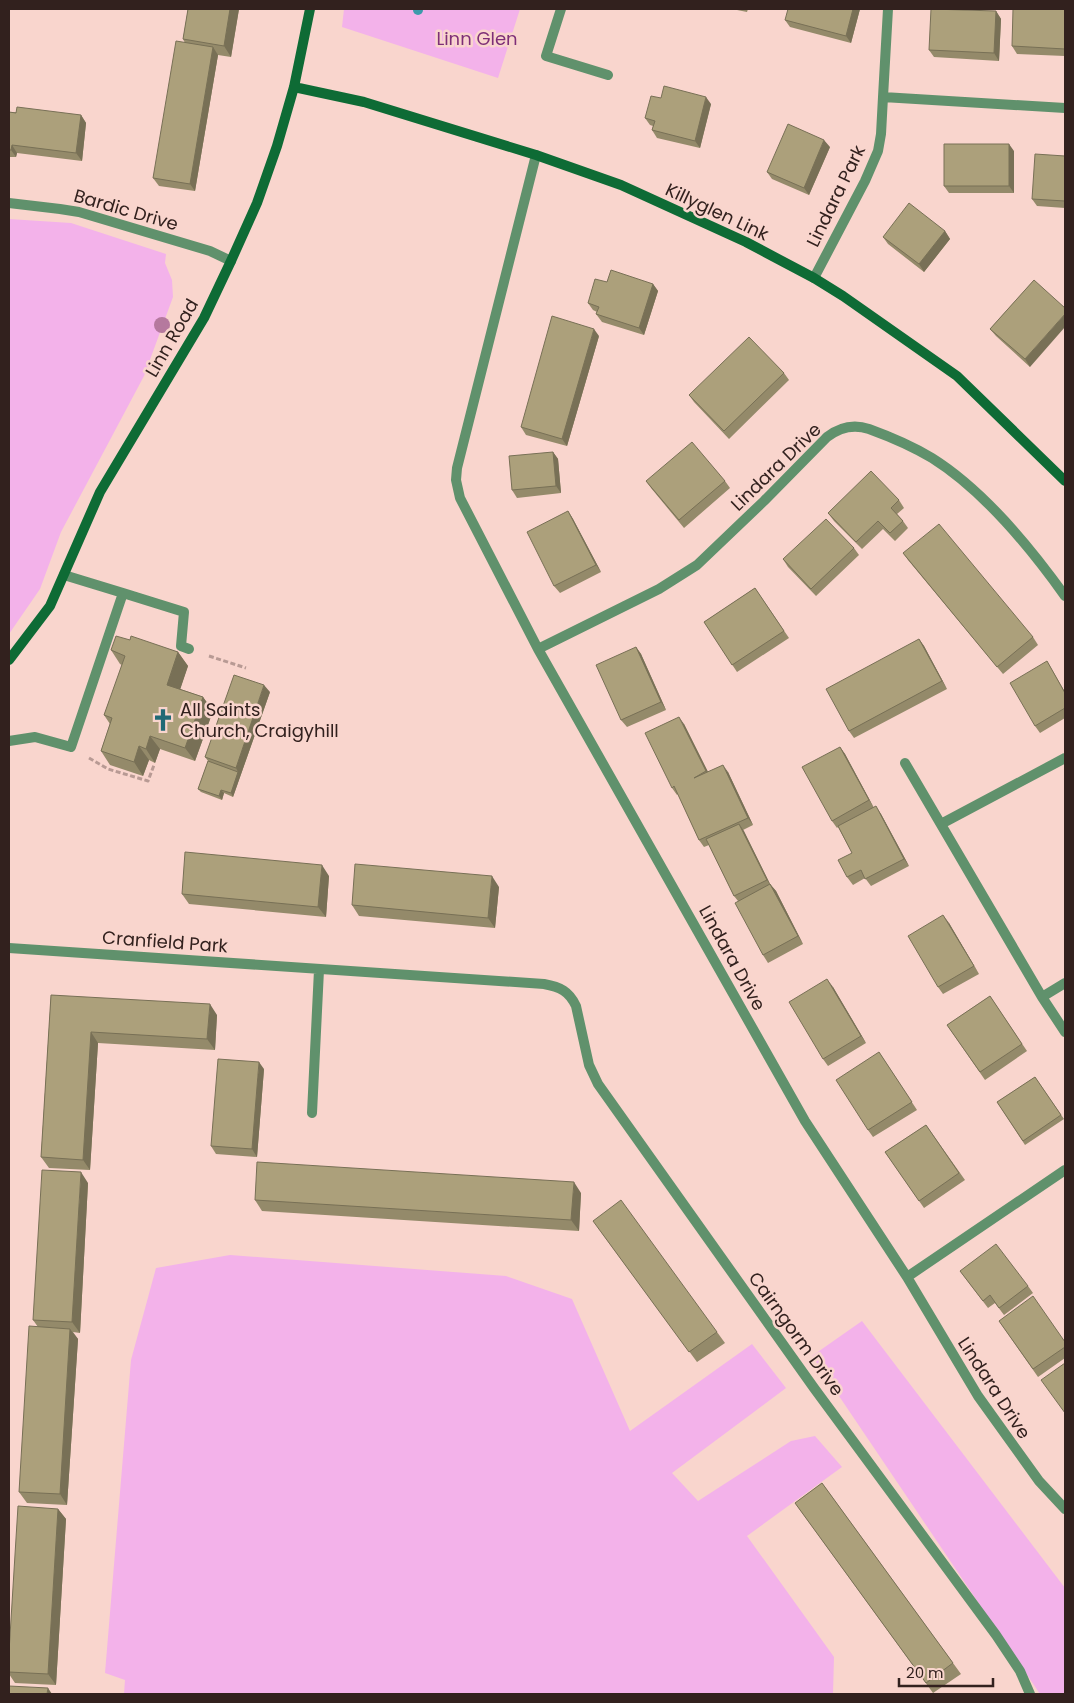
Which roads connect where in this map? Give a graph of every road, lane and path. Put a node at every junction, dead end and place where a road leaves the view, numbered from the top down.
1 (310, 9) edge
2 (561, 9) edge
3 (888, 9) edge
4 (608, 75) dead end
5 (294, 87) junction
6 (883, 97) junction
7 (1065, 108) edge
8 (536, 155) junction
9 (9, 203) edge
10 (231, 261) junction
11 (814, 278) junction
12 (1065, 481) edge
13 (64, 575) junction
14 (123, 593) junction
15 (1065, 596) edge
16 (189, 649) joint
17 (538, 650) junction
18 (9, 660) edge
19 (246, 668) dead end
20 (9, 741) edge
21 (71, 747) junction
22 (1065, 758) edge
23 (905, 763) dead end
24 (154, 765) edge
25 (941, 824) junction
26 (9, 948) edge
27 (319, 970) junction
28 (1065, 983) edge
29 (557, 986) joint
30 (1042, 996) junction
31 (1065, 1032) edge
32 (312, 1113) dead end
33 (1065, 1170) edge
34 (907, 1277) junction
35 (1065, 1508) edge
36 (1030, 1694) edge

1 - 5 street, Linn Road
2 - 4 street
3 - 6 street, Lindara Park
5 - 8 street, Killyglen Link
5 - 10 street, Linn Road
6 - 7 street
6 - 11 street, Lindara Park
8 - 11 street, Killyglen Link
8 - 17 street, Lindara Drive
9 - 10 street, Bardic Drive
10 - 13 street, Linn Road
11 - 12 street, Killyglen Link
13 - 14 street
13 - 18 street, Linn Road
14 - 16 street
14 - 21 street
15 - 17 street, Lindara Drive
16 - 19 path
17 - 34 street, Lindara Drive
20 - 21 street
21 - 24 path
22 - 25 street
23 - 25 street
25 - 30 street
26 - 27 street, Cranfield Park
27 - 29 street, Cranfield Park
27 - 32 street
28 - 30 street
29 - 36 street, Cairngorm Drive
30 - 31 street
33 - 34 street
34 - 35 street, Lindara Drive

